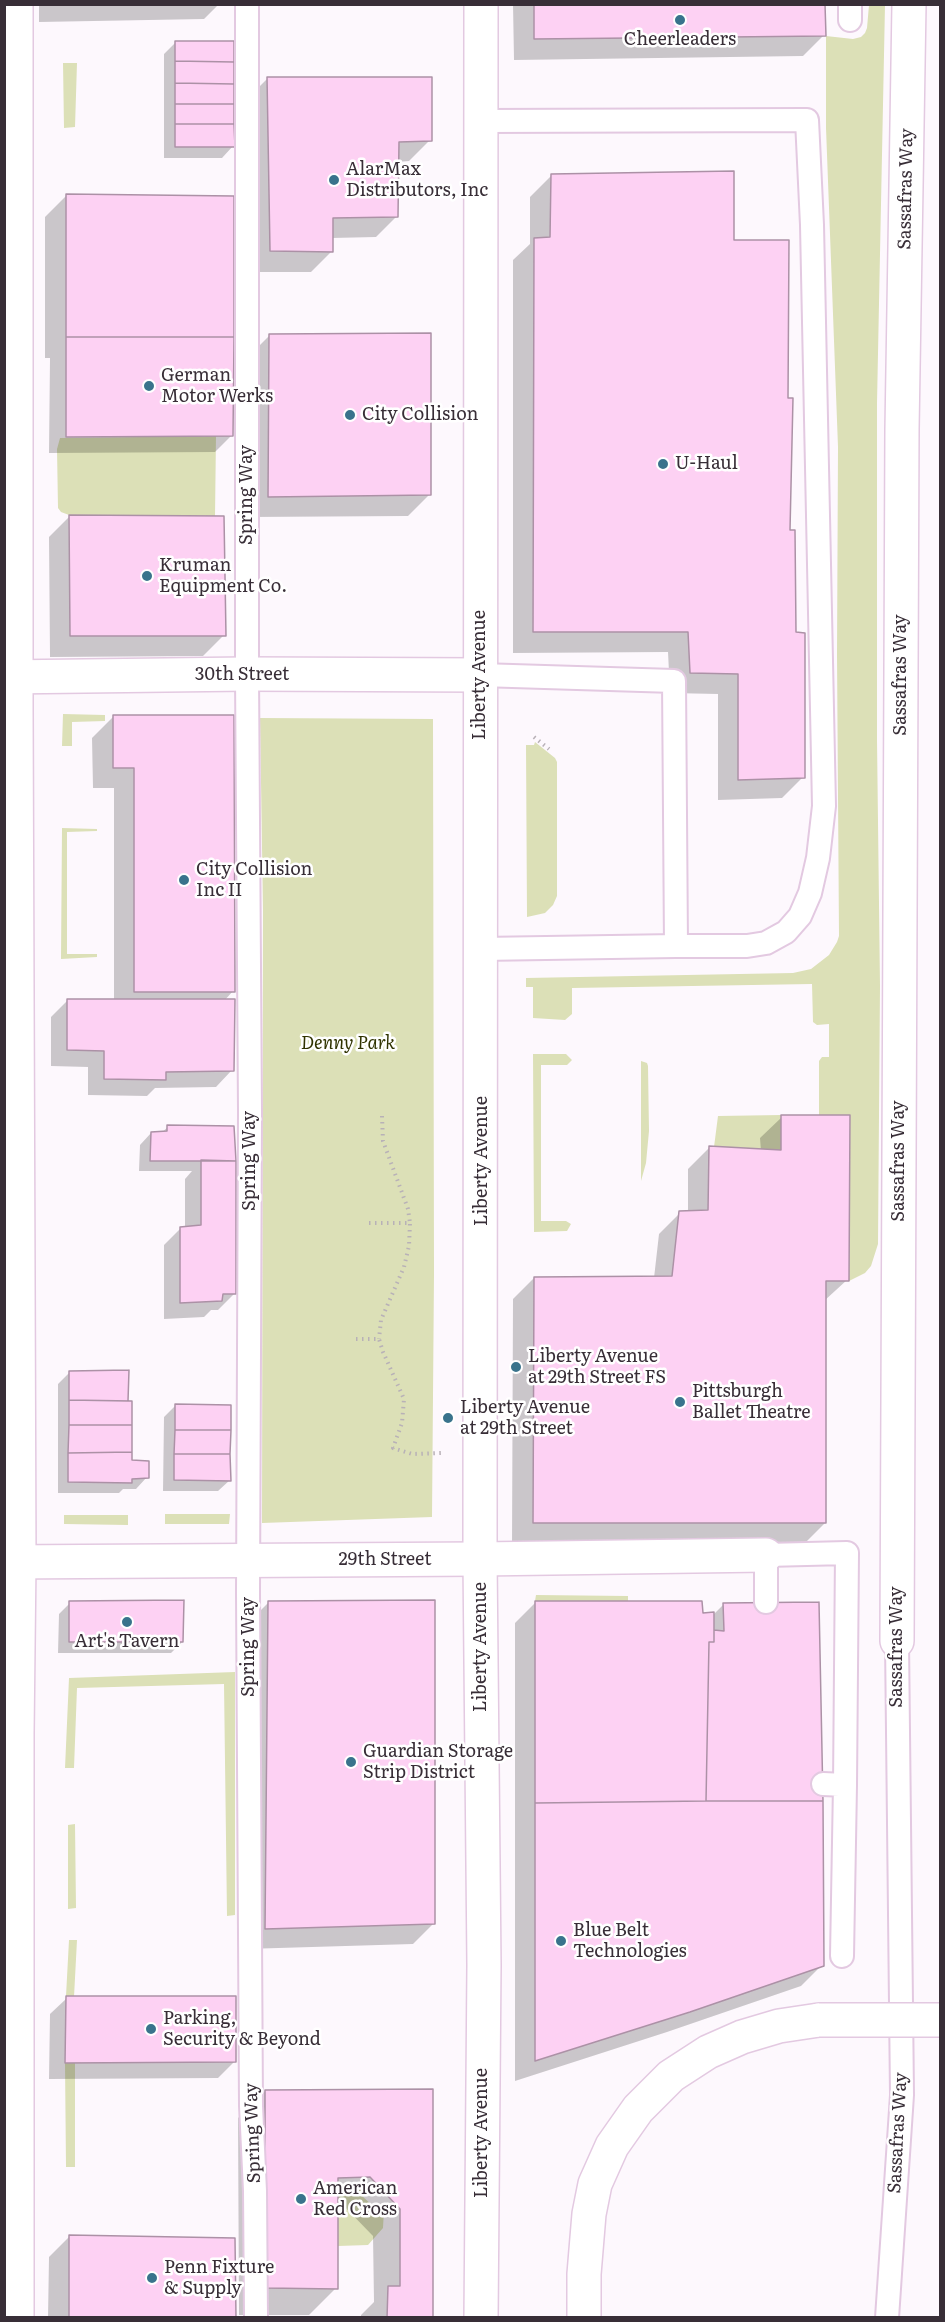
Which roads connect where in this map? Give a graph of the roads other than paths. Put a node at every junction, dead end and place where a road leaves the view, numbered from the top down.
1 (16, 4) edge
2 (247, 4) edge
3 (481, 4) edge
4 (909, 4) edge
5 (481, 121) junction
6 (247, 674) junction
7 (480, 675) junction
8 (10, 677) edge
9 (676, 946) junction
10 (481, 949) junction
11 (11, 1406) edge
12 (766, 1555) junction
13 (480, 1559) junction
14 (249, 1561) junction
15 (12, 1562) edge
16 (766, 1602) dead end
17 (897, 1641) joint
18 (842, 1956) dead end
19 (940, 2020) edge
20 (17, 2318) edge
21 (256, 2318) edge
22 (481, 2318) edge
23 (584, 2318) edge
24 (888, 2318) edge

1 - 8 street
2 - 6 lane, Spring Way
3 - 5 street, Liberty Avenue
4 - 17 street, Sassafras Way
5 - 7 street, Liberty Avenue
5 - 9 lane
6 - 7 street, 30th Street
6 - 8 street, 30th Street
6 - 14 lane, Spring Way
7 - 9 lane
7 - 10 street, Liberty Avenue
8 - 11 street
9 - 10 lane
10 - 13 street, Liberty Avenue
11 - 15 street
12 - 13 street, 29th Street
12 - 16 lane
12 - 18 lane
13 - 14 street, 29th Street
13 - 22 street, Liberty Avenue
14 - 15 street, 29th Street
14 - 21 lane, Spring Way
15 - 20 street
17 - 24 lane, Sassafras Way
19 - 23 street, bridge

